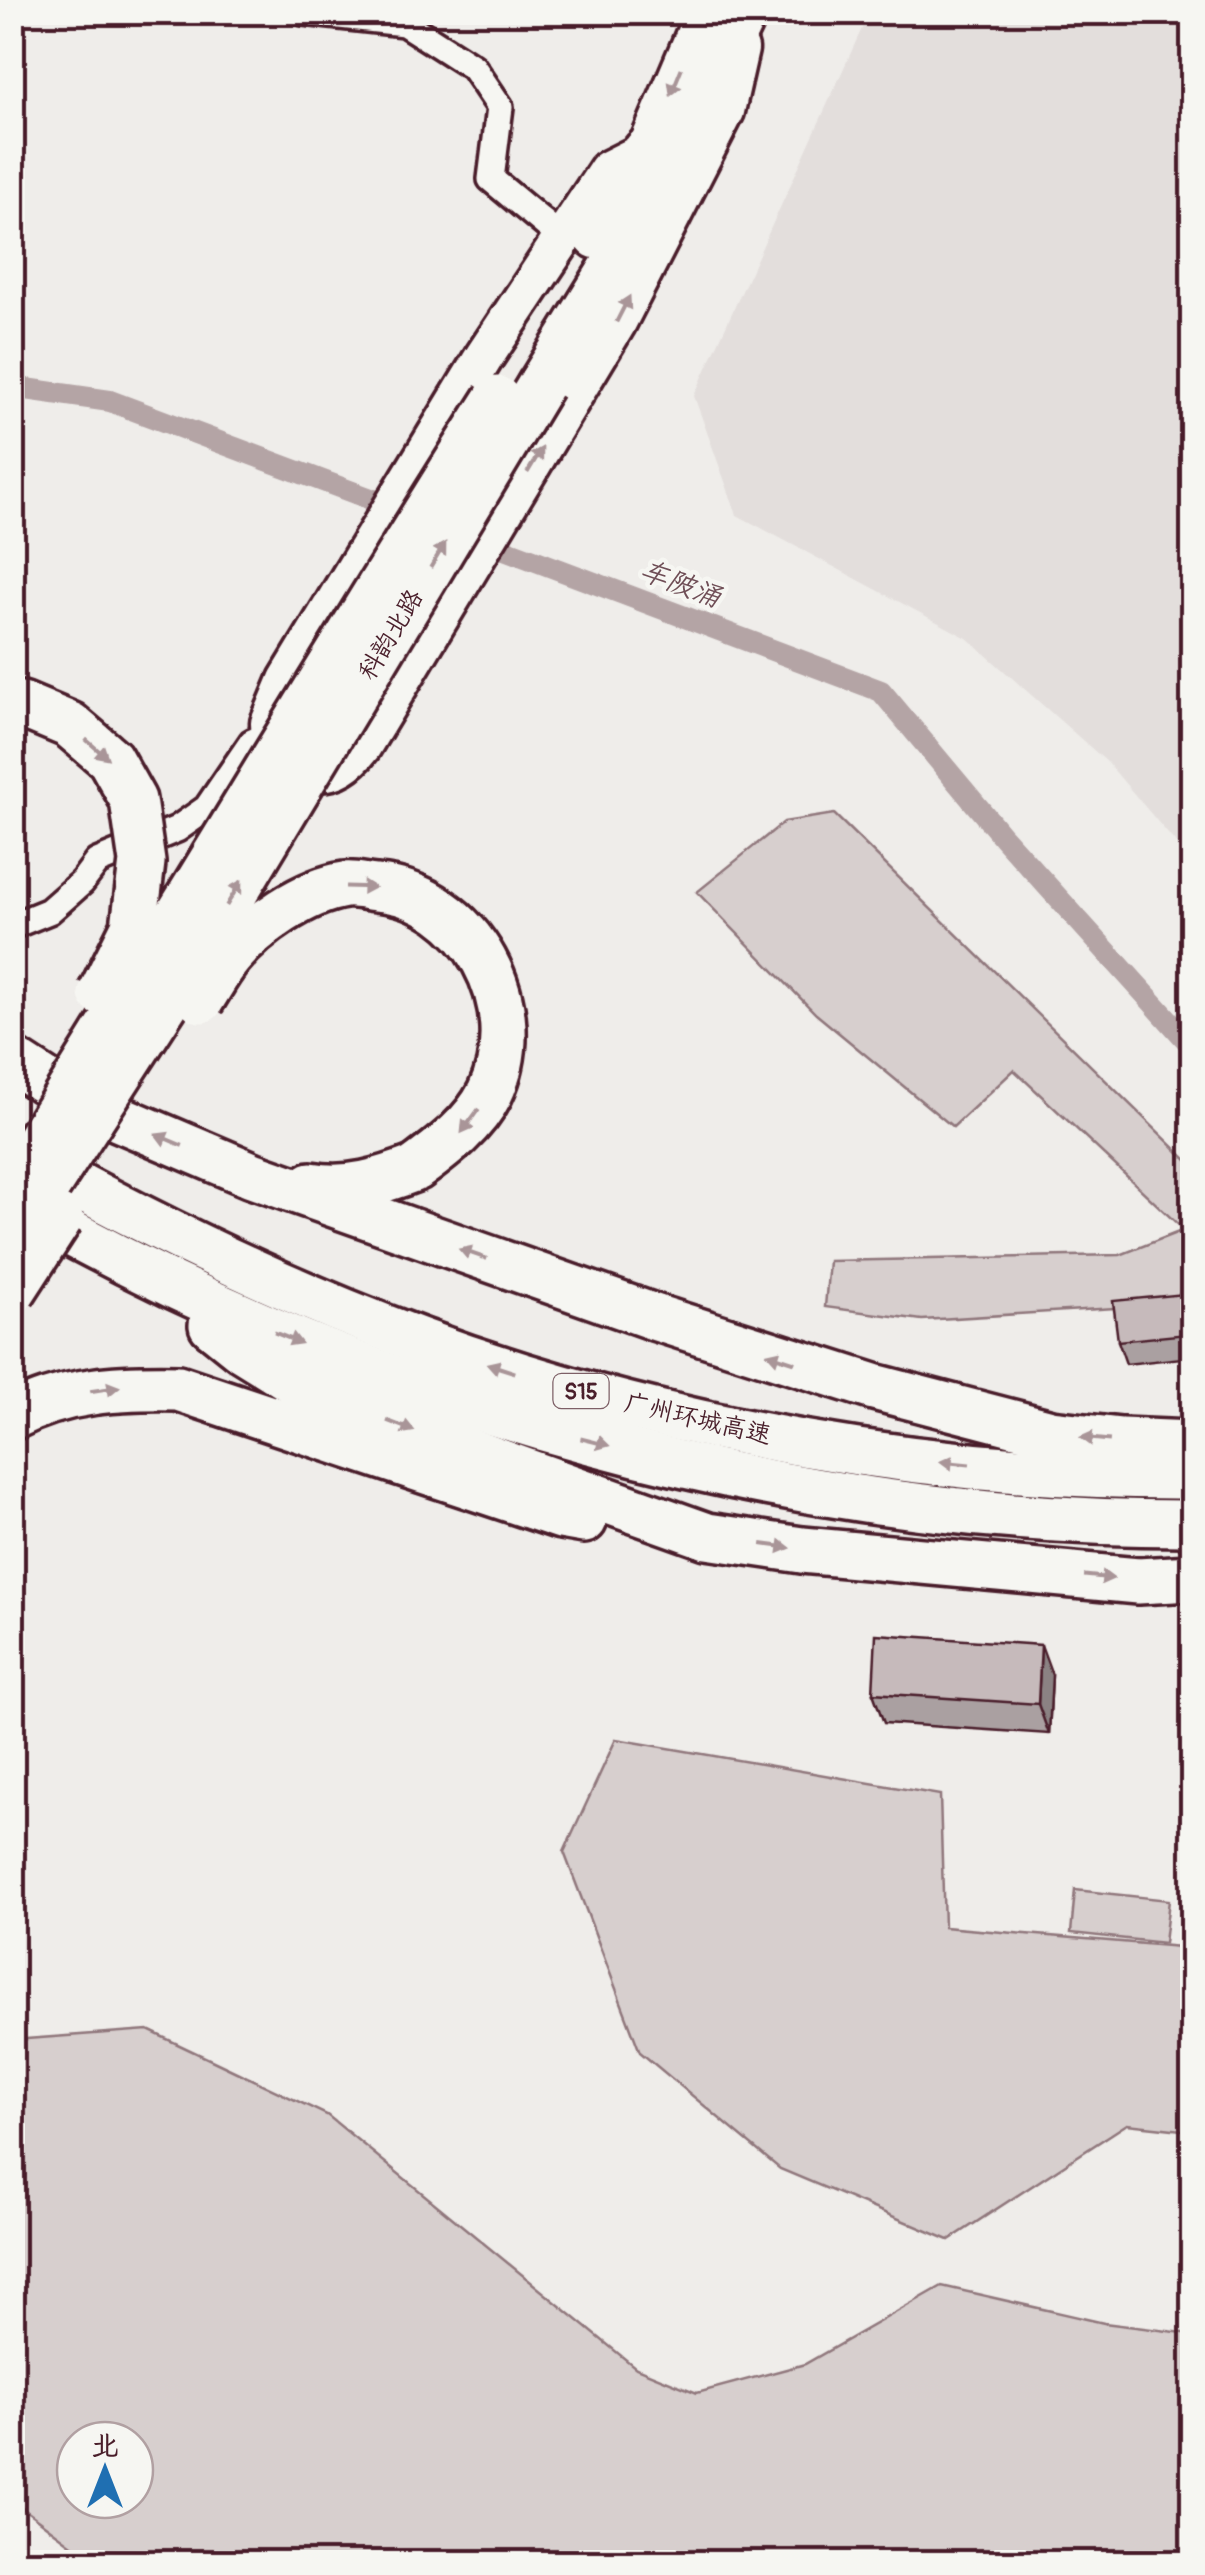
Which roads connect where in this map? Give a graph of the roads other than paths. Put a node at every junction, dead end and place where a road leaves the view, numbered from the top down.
1 (303, 12) edge
2 (705, 12) edge
3 (746, 12) edge
4 (646, 151) junction
5 (562, 238) junction
6 (529, 376) junction
7 (12, 706) edge
8 (271, 734) junction
9 (12, 926) edge
10 (12, 1060) edge
11 (12, 1146) edge
12 (252, 1175) junction
13 (12, 1183) edge
14 (12, 1201) edge
15 (12, 1241) edge
16 (139, 1269) junction
17 (12, 1292) edge
18 (12, 1417) edge
19 (1192, 1444) edge
20 (1192, 1476) edge
21 (1192, 1523) edge
22 (707, 1536) junction
23 (1192, 1578) edge

1 - 5 street
2 -> 4 main road, 科韵北路
6 -> 3 highway, 科韵北路
4 - 5 main road
4 - 6 highway, 科韵北路
5 - 6 main road
6 - 8 main road
8 -> 6 main road
6 - 13 highway, 科韵北路, bridge
15 -> 6 highway, 科韵北路, bridge
7 -> 11 highway, bridge
8 - 9 street
12 -> 10 highway
20 -> 11 highway, 广州环城高速 / S15
17 -> 12 highway, bridge
19 -> 12 highway
14 - 16 highway, 广州环城高速 / S15
16 -> 21 highway, 广州环城高速 / S15
16 -> 22 highway
18 -> 22 highway
22 -> 23 highway

